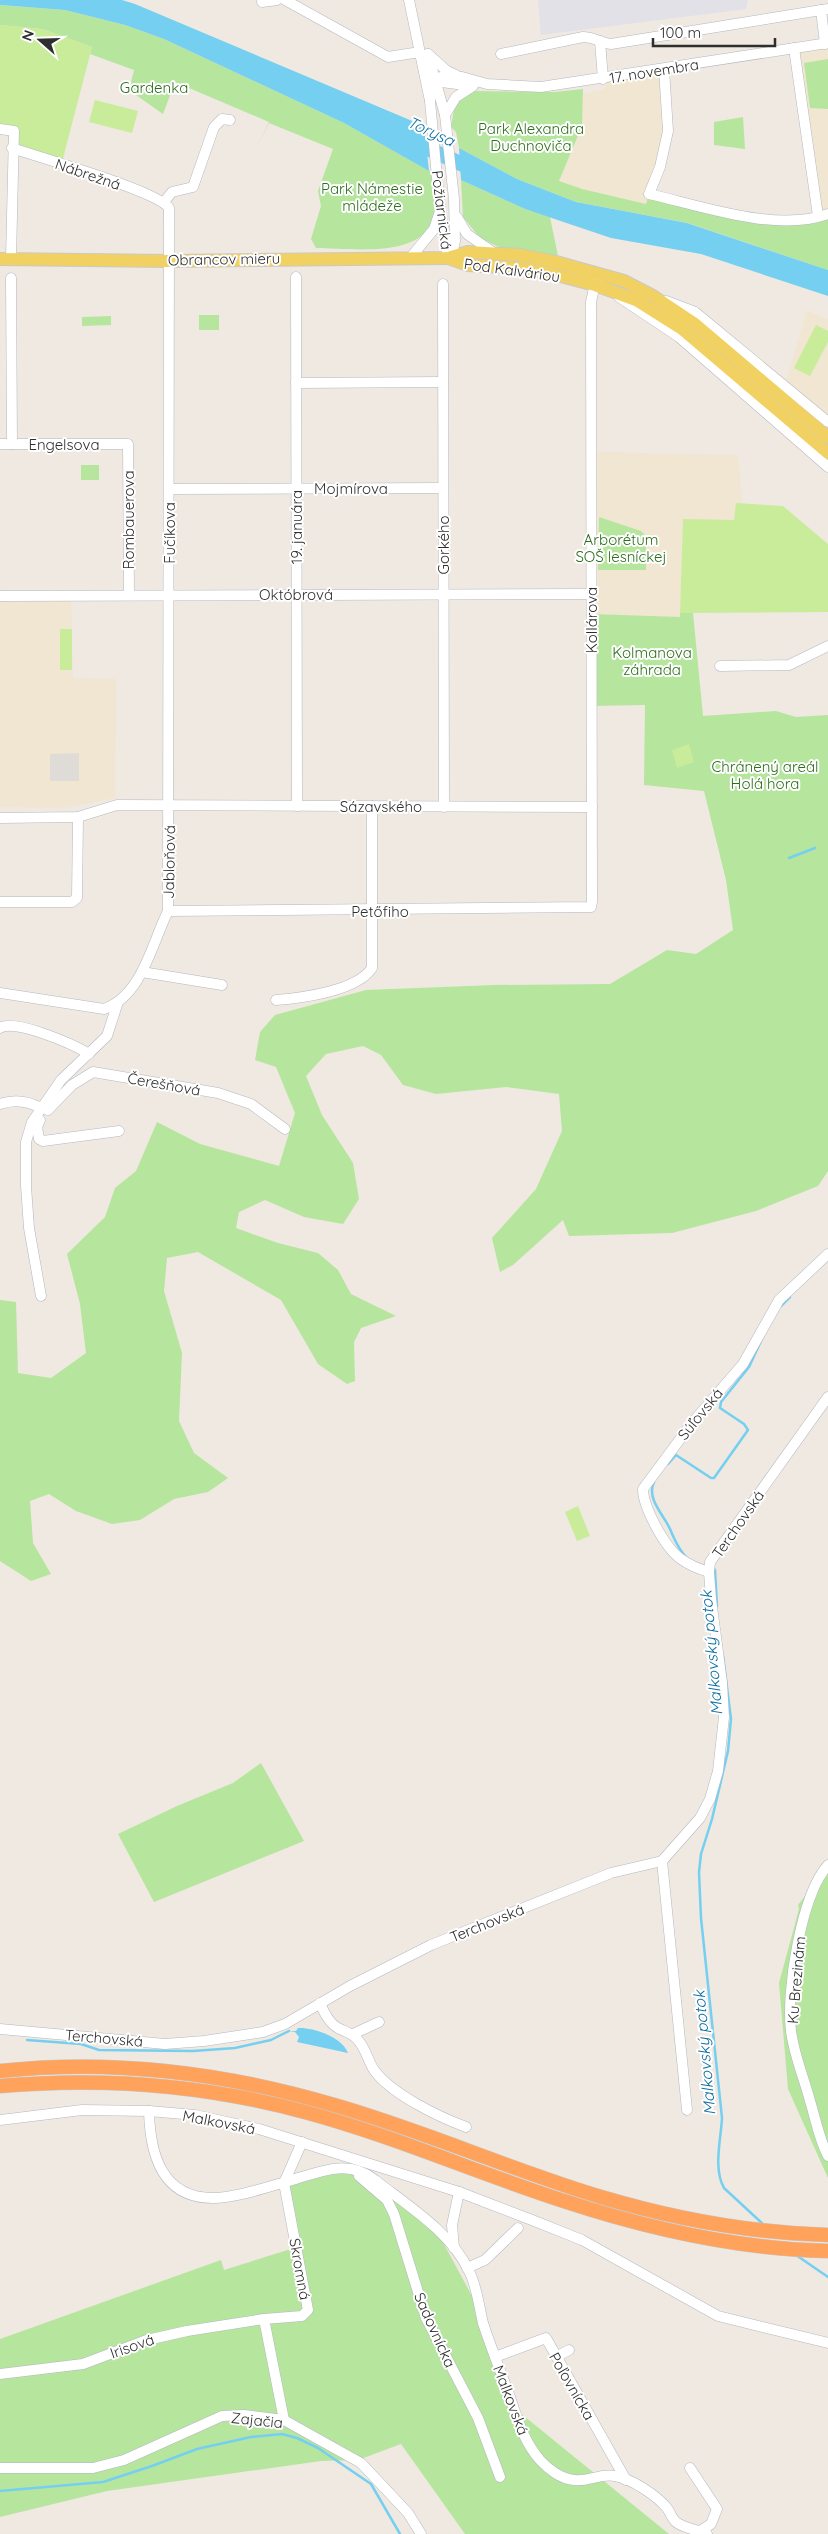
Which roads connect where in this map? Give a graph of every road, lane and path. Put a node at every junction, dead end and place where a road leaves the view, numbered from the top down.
1 (278, 0) edge
2 (285, 0) edge
3 (409, 0) edge
4 (262, 2) dead end
5 (824, 10) edge
6 (600, 41) junction
7 (826, 43) edge
8 (794, 48) junction
9 (420, 53) junction
10 (501, 54) dead end
11 (664, 69) junction
12 (424, 70) junction
13 (462, 77) junction
14 (603, 79) junction
15 (435, 81) junction
16 (477, 85) junction
17 (430, 101) junction
18 (230, 120) dead end
19 (446, 120) junction
20 (0, 129) edge
21 (12, 148) junction
22 (164, 202) junction
23 (440, 203) junction
24 (455, 213) junction
25 (823, 215) edge
26 (494, 254) junction
27 (411, 257) junction
28 (448, 258) junction
29 (6, 259) edge
30 (168, 261) junction
31 (296, 277) dead end
32 (11, 278) dead end
33 (596, 279) junction
34 (443, 284) dead end
35 (608, 290) junction
36 (654, 296) junction
37 (443, 382) junction
38 (296, 383) junction
39 (828, 422) edge
40 (828, 437) edge
41 (0, 444) edge
42 (12, 444) junction
43 (128, 444) joint
44 (828, 453) edge
45 (828, 467) edge
46 (296, 488) junction
47 (443, 488) junction
48 (169, 489) junction
49 (296, 594) junction
50 (443, 594) junction
51 (591, 594) junction
52 (129, 595) junction
53 (169, 595) junction
54 (0, 596) edge
55 (828, 646) edge
56 (720, 666) dead end
57 (169, 806) junction
58 (297, 806) junction
59 (372, 806) junction
60 (444, 807) junction
61 (592, 807) junction
62 (78, 817) junction
63 (0, 818) edge
64 (0, 902) edge
65 (590, 907) joint
66 (168, 911) junction
67 (374, 911) junction
68 (142, 972) junction
69 (222, 985) dead end
70 (0, 992) edge
71 (276, 1000) dead end
72 (108, 1012) junction
73 (0, 1028) edge
74 (90, 1054) junction
75 (0, 1104) edge
76 (44, 1108) junction
77 (285, 1129) dead end
78 (120, 1131) dead end
79 (828, 1254) edge
80 (41, 1296) dead end
81 (828, 1397) edge
82 (709, 1568) junction
83 (662, 1862) junction
84 (828, 1865) edge
85 (320, 2004) junction
86 (379, 2022) dead end
87 (0, 2029) edge
88 (353, 2034) junction
89 (0, 2070) edge
90 (0, 2088) edge
91 (687, 2110) dead end
92 (149, 2111) junction
93 (0, 2120) edge
94 (466, 2126) dead end
95 (302, 2142) junction
96 (828, 2156) edge
97 (346, 2168) junction
98 (284, 2183) junction
99 (459, 2192) junction
100 (518, 2228) dead end
101 (828, 2235) edge
102 (454, 2249) junction
103 (828, 2251) edge
104 (467, 2268) junction
105 (264, 2319) junction
106 (828, 2343) edge
107 (569, 2350) dead end
108 (495, 2357) junction
109 (556, 2357) junction
110 (0, 2374) edge
111 (284, 2420) junction
112 (0, 2468) edge
113 (690, 2468) dead end
114 (500, 2477) dead end
115 (626, 2480) junction
116 (703, 2532) edge
117 (421, 2534) edge

1 - 4 street
2 - 9 street
3 - 9 street, Požiarnická
5 - 6 street, 17. novembra
5 - 7 street, 17. novembra
6 - 10 street, 17. novembra
6 - 14 street
7 - 8 street, 17. novembra
8 - 11 street, 17. novembra
8 - 25 street
9 - 12 street, Požiarnická
9 - 13 street
9 - 15 street, Požiarnická
11 - 14 street, 17. novembra
11 - 25 street
12 - 15 street
12 - 17 street, Požiarnická
13 - 15 street, 17. novembra
13 - 16 street, 17. novembra
14 - 16 street, 17. novembra
15 - 16 street
15 - 17 street
15 - 19 street, Požiarnická
16 - 19 street
17 - 23 street, Požiarnická
18 - 22 street
19 - 24 street, Požiarnická
20 - 21 street
21 - 22 street, Nábrežná
21 - 29 street
22 - 30 street
23 - 27 street
23 - 28 street, Požiarnická
24 - 26 street, Požiarnická
24 - 28 street, Požiarnická
26 - 28 main road, Pod Kalváriou
26 - 33 main road, Pod Kalváriou
27 - 28 main road, Obrancov mieru
27 - 30 main road, Obrancov mieru
28 - 33 main road, Pod Kalváriou
29 - 30 main road, Obrancov mieru
30 - 48 street, Fučíkova
31 - 38 street, 19. januára
32 - 42 street
33 - 35 main road, Pod Kalváriou
33 - 36 main road, Pod Kalváriou
33 - 51 street, Kollárova
34 - 37 street, Gorkého
35 - 44 main road, Pod Kalváriou
35 - 45 street, Pod Kalváriou
36 - 39 street, Pod Kalváriou
36 - 40 main road, Pod Kalváriou
37 - 38 street
37 - 47 street, Gorkého
38 - 46 street, 19. januára
41 - 42 street, Engelsova
42 - 43 street, Engelsova
43 - 52 street, Rombauerova
46 - 47 street, Mojmírova
46 - 48 street, Mojmírova
46 - 49 street, 19. januára
47 - 50 street, Gorkého
48 - 53 street, Fučíkova
49 - 50 street, Októbrová
49 - 53 street, Októbrová
49 - 58 street, 19. januára
50 - 51 street, Októbrová
50 - 60 street, Gorkého
51 - 61 street, Kollárova
52 - 53 street, Októbrová
52 - 54 street, Októbrová
53 - 57 street, Fučíkova
55 - 56 street
57 - 58 street, Sázavského
57 - 62 street, Sázavského
57 - 66 street, Jabloňová
58 - 59 street, Sázavského
59 - 60 street, Sázavského
59 - 67 street
60 - 61 street, Sázavského
61 - 65 street, Kollárova
62 - 63 street, Sázavského
62 - 64 street
65 - 67 street, Petőfiho
66 - 67 street, Petőfiho
66 - 68 street, Jabloňová
67 - 71 street
68 - 69 street
68 - 72 street, Jabloňová
70 - 72 street
72 - 74 street, Čerešňová
73 - 74 street
74 - 76 street, Čerešňová
75 - 76 street
76 - 77 street, Čerešňová
76 - 78 street, Čerešňová
76 - 80 street, Čerešňová
79 - 82 street, Súľovská
81 - 82 street, Terchovská
82 - 83 street, Terchovská
83 - 85 street, Terchovská
83 - 91 street
84 - 96 street, Ku Brezinám
85 - 87 street, Terchovská
85 - 88 street
86 - 88 street
88 - 94 street
89 - 101 highway
90 - 103 highway
92 - 93 street, Malkovská
92 - 95 street, Malkovská
92 - 98 street, Malkovská
95 - 98 street
95 - 99 street, Malkovská
97 - 98 street, Malkovská
97 - 102 street, Malkovská
97 - 114 street, Sadovnícka
98 - 105 street, Skromná
99 - 102 street
99 - 106 street, Malkovská
100 - 104 street
102 - 104 street, Malkovská
104 - 108 street, Malkovská
105 - 110 street, Irisová
105 - 111 street
107 - 109 street
108 - 109 street, Poľovnícka
108 - 115 street, Malkovská
109 - 115 street, Poľovnícka
111 - 112 street, Zajačia
111 - 117 street, Zajačia
113 - 116 street, Malkovská
115 - 116 street, Malkovská

